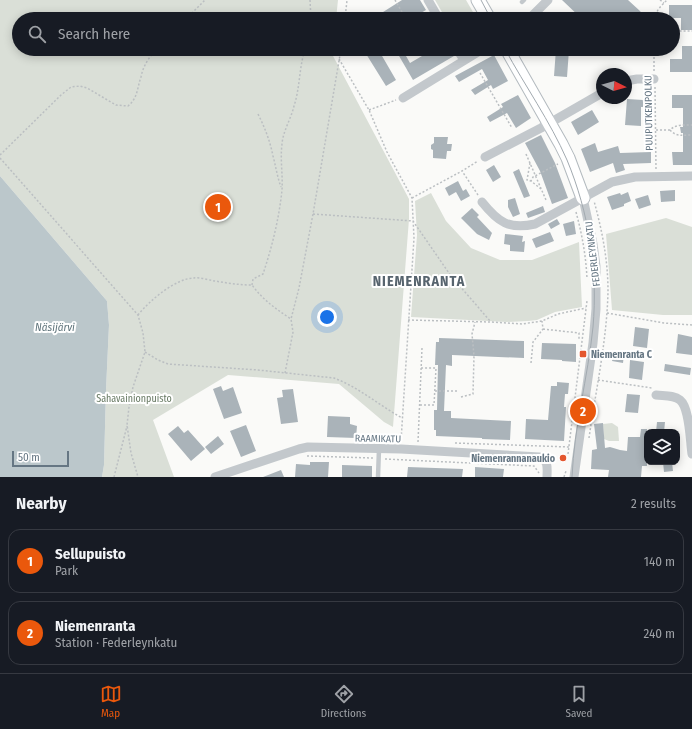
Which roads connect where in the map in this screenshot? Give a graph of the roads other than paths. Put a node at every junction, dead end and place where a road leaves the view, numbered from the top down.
1 (428, 0) edge
2 (478, 0) edge
3 (548, 0) edge
4 (435, 12) edge
5 (485, 12) edge
6 (536, 12) edge
7 (461, 56) edge
8 (471, 56) edge
9 (506, 56) edge
10 (464, 60) junction
11 (654, 79) road end
12 (632, 80) edge
13 (596, 96) edge
14 (403, 98) road end
15 (550, 123) junction
16 (485, 157) road end
17 (692, 176) edge
18 (582, 198) junction
19 (482, 202) road end
20 (656, 392) road end
21 (378, 454) junction
22 (692, 454) edge
23 (215, 477) edge
24 (378, 477) edge
25 (547, 477) edge
26 (574, 477) edge

1 - 4 street
2 - 5 street
3 - 6 street
7 - 10 street
8 - 10 street
9 - 15 street, FEDERLEYNKATU
10 - 14 street
11 - 12 street
13 - 15 street
15 - 16 street
15 - 18 street, FEDERLEYNKATU
17 - 18 street
18 - 19 street
18 - 26 street, FEDERLEYNKATU
20 - 22 street
21 - 23 street, RAAMIKATU
21 - 24 lane
21 - 25 street, RAAMIKATU

